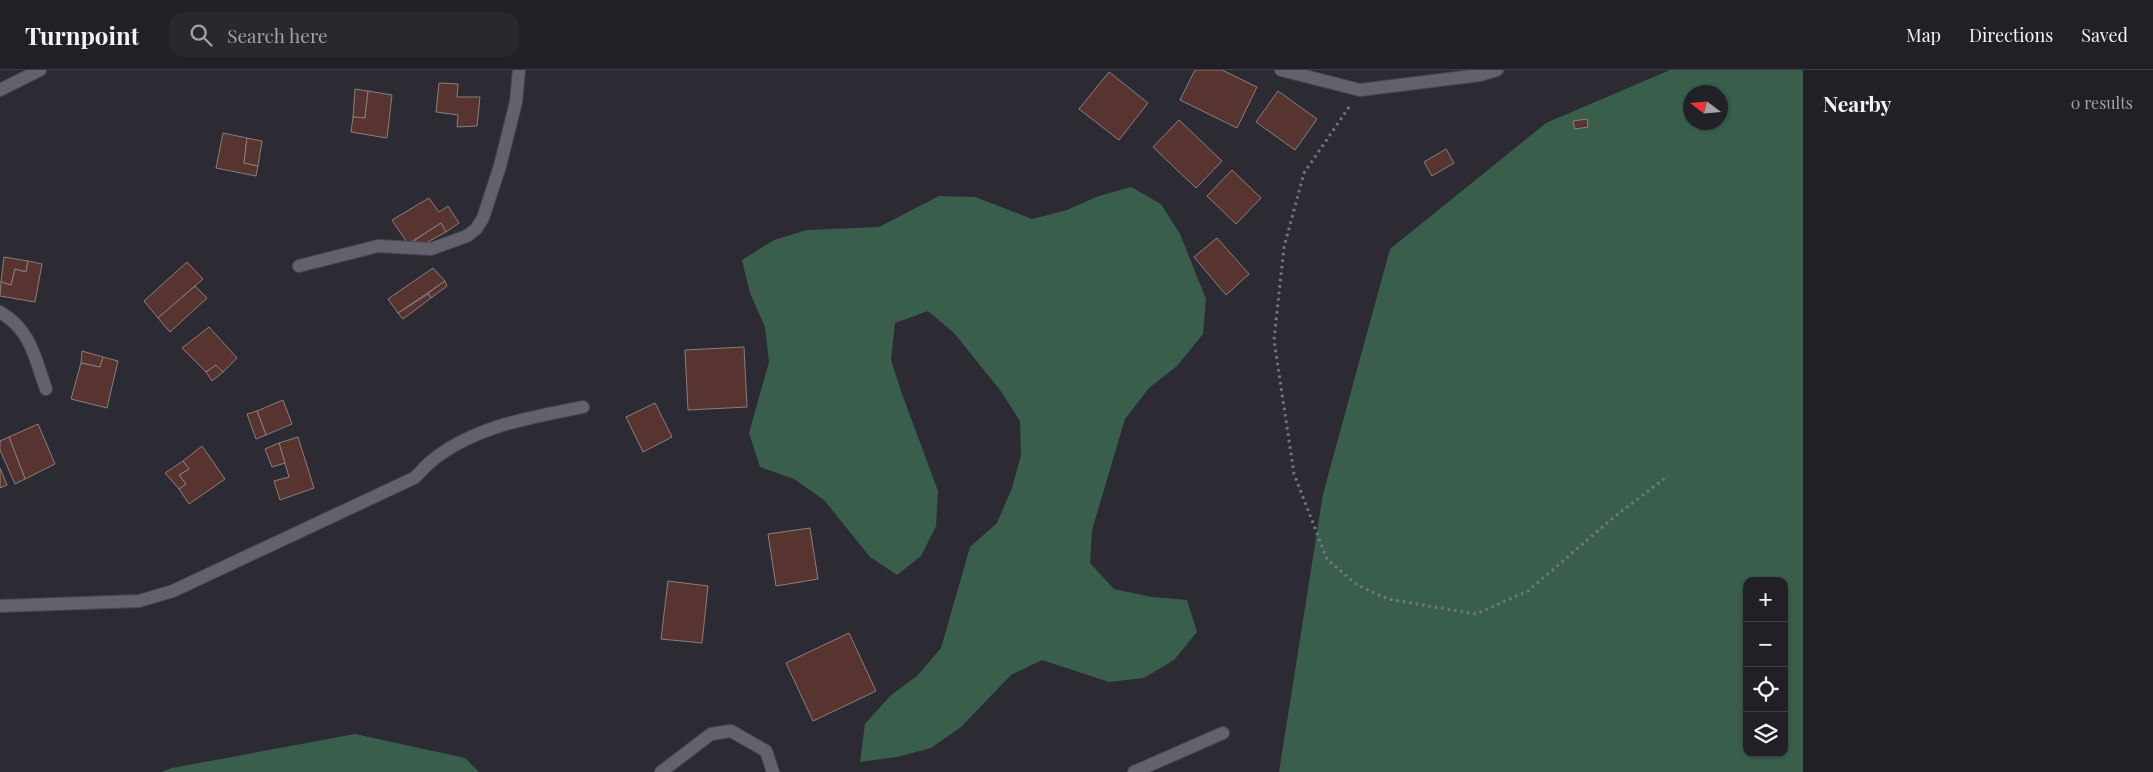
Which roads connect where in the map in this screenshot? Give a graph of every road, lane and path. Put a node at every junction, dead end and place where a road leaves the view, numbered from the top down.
1 (40, 70) edge
2 (519, 70) edge
3 (1281, 70) edge
4 (1497, 70) edge
5 (0, 90) edge
6 (1360, 90) junction
7 (299, 266) dead end
8 (0, 312) edge
9 (46, 389) dead end
10 (583, 408) dead end
11 (1668, 476) dead end
12 (0, 606) edge
13 (1224, 733) dead end
14 (661, 772) edge
15 (773, 772) edge
16 (1134, 772) edge

1 - 5 street
2 - 7 street
3 - 6 street
4 - 6 street
6 - 11 path
8 - 9 street
10 - 12 street
13 - 16 street
14 - 15 street

